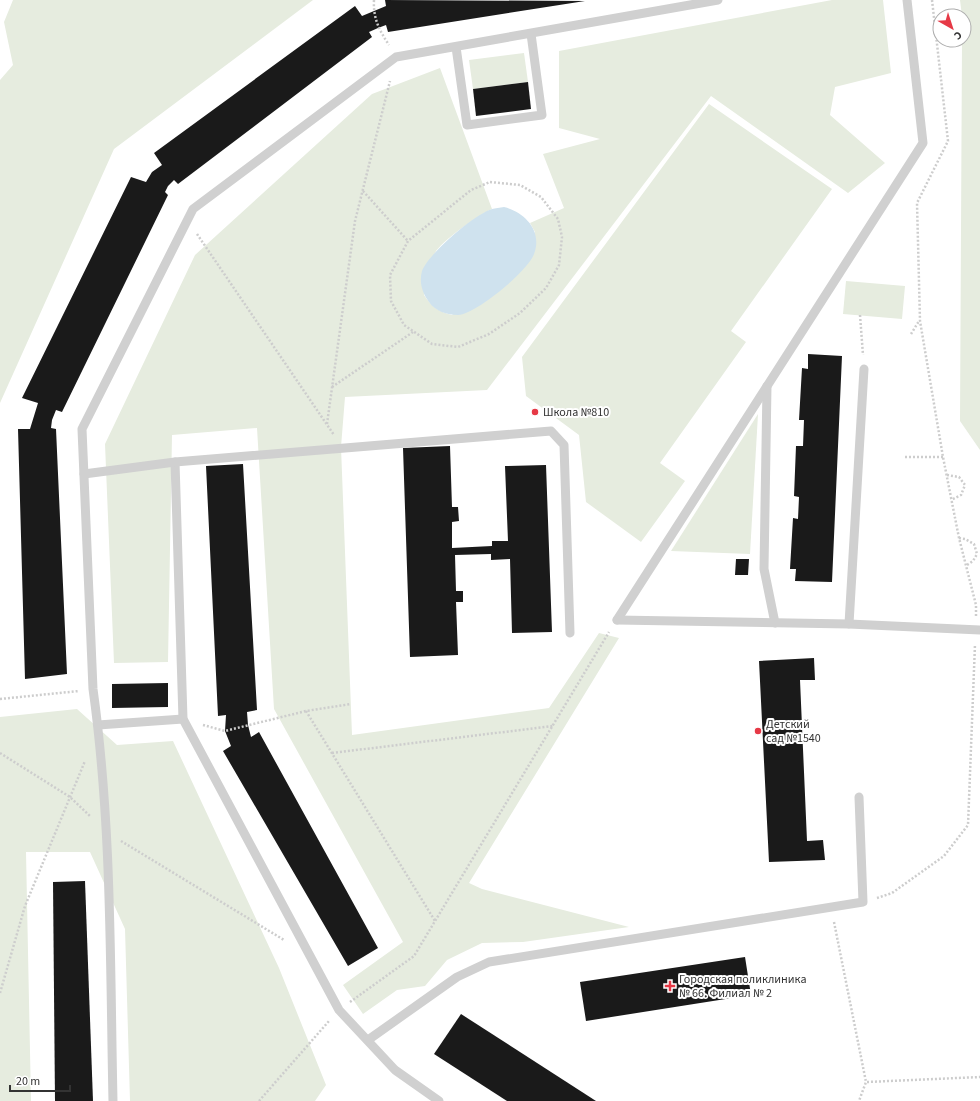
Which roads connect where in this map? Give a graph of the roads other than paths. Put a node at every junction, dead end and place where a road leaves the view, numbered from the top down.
1 (718, 0) edge
2 (907, 0) edge
3 (531, 34) junction
4 (456, 47) junction
5 (864, 369) road end
6 (767, 386) junction
7 (174, 462) junction
8 (84, 474) junction
9 (775, 623) junction
10 (850, 624) junction
11 (978, 630) edge
12 (570, 632) dead end
13 (183, 719) junction
14 (98, 725) junction
15 (859, 797) dead end
16 (368, 1040) junction
17 (113, 1101) edge
18 (439, 1101) edge

1 - 3 lane
2 - 6 lane
3 - 4 lane
3 - 4 lane
4 - 8 lane
5 - 10 lane
6 - 9 lane
6 - 9 lane
7 - 8 lane
7 - 12 lane
7 - 13 lane
8 - 14 lane
9 - 10 lane
10 - 11 lane
13 - 14 lane
13 - 16 lane
14 - 17 lane
15 - 16 lane
16 - 18 lane

